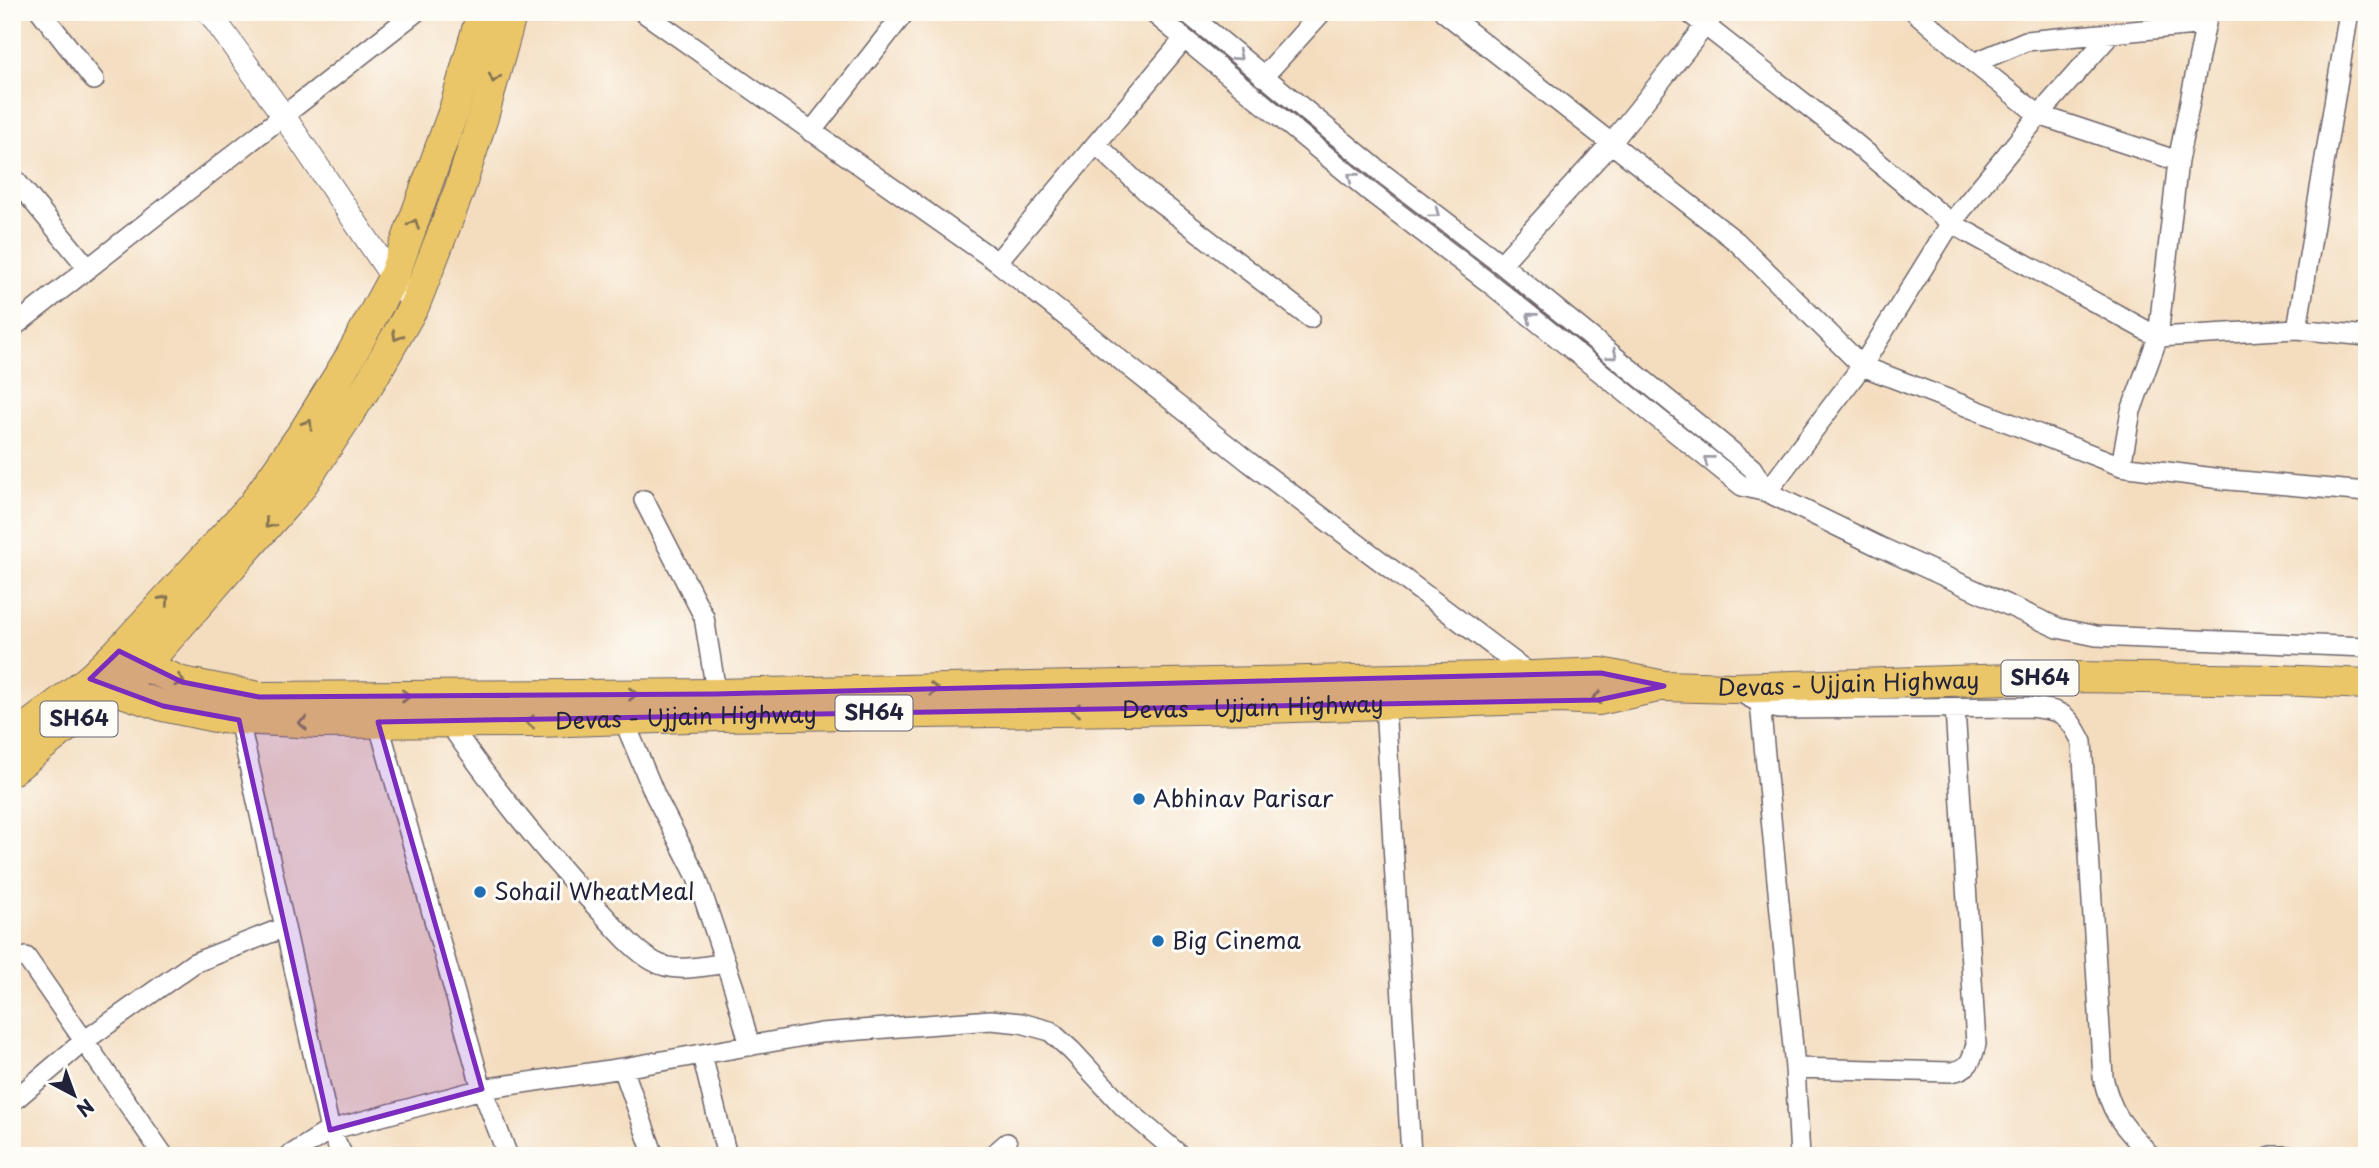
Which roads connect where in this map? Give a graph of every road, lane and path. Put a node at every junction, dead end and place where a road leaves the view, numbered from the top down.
1 (41, 12) edge
2 (209, 12) edge
3 (416, 12) edge
4 (482, 12) edge
5 (512, 12) edge
6 (643, 12) edge
7 (905, 12) edge
8 (1152, 12) edge
9 (1186, 12) edge
10 (1322, 12) edge
11 (1444, 12) edge
12 (1688, 12) edge
13 (1915, 12) edge
14 (2349, 12) edge
15 (2207, 18) edge
16 (1711, 19) edge
17 (2111, 34) junction
18 (1184, 39) junction
19 (1974, 63) junction
20 (1263, 77) junction
21 (94, 80) dead end
22 (283, 115) junction
23 (2039, 115) junction
24 (811, 132) junction
25 (1612, 142) junction
26 (1096, 144) junction
27 (2178, 161) junction
28 (12, 176) edge
29 (1951, 223) junction
30 (997, 262) junction
31 (1500, 264) junction
32 (88, 268) junction
33 (393, 278) junction
34 (415, 304) junction
35 (1310, 318) dead end
36 (12, 328) edge
37 (2297, 329) junction
38 (2367, 336) edge
39 (2158, 337) junction
40 (1862, 366) junction
41 (2121, 466) junction
42 (1767, 492) junction
43 (2367, 492) edge
44 (644, 500) dead end
45 (2367, 647) edge
46 (132, 659) junction
47 (1533, 676) junction
48 (103, 684) junction
49 (2367, 684) edge
50 (1664, 686) junction
51 (1733, 688) junction
52 (1760, 703) junction
53 (1384, 704) junction
54 (718, 705) junction
55 (1955, 709) junction
56 (623, 718) junction
57 (239, 720) junction
58 (378, 722) junction
59 (447, 722) junction
60 (12, 739) edge
61 (12, 770) edge
62 (285, 927) junction
63 (26, 957) dead end
64 (726, 963) junction
65 (84, 1041) junction
66 (750, 1046) junction
67 (702, 1055) junction
68 (623, 1068) junction
69 (1795, 1068) junction
70 (482, 1089) junction
71 (12, 1102) edge
72 (330, 1130) junction
73 (1007, 1143) dead end
74 (164, 1156) edge
75 (289, 1156) edge
76 (343, 1156) edge
77 (508, 1156) edge
78 (654, 1156) edge
79 (727, 1156) edge
80 (992, 1156) edge
81 (1181, 1156) edge
82 (1411, 1156) edge
83 (1800, 1156) edge
84 (2151, 1156) edge
85 (2272, 1156) edge
86 (2288, 1156) edge

1 - 21 street
2 - 22 street
3 - 22 street
33 -> 4 main road
5 -> 34 main road
6 - 24 street
7 - 24 street
8 - 18 street
9 -> 20 street
10 - 20 street
11 - 25 street
12 - 16 street
13 - 19 street
14 - 37 street
15 - 17 street
15 - 27 street
16 - 25 street
16 - 29 street
17 - 19 street
17 - 23 street
18 - 26 street
42 -> 18 street
19 - 23 street
20 -> 31 street
22 - 32 street
22 - 33 street
23 - 27 street
23 - 29 street
24 - 30 street
25 - 31 street
25 - 40 street
26 - 30 street
26 - 35 street
27 - 39 street
28 - 32 street
29 - 39 street
29 - 40 street
30 - 47 street
31 -> 42 street
32 - 36 street
33 - 34 street
46 -> 33 main road
34 -> 46 main road
37 - 38 street
37 - 39 street
39 - 41 street
40 - 41 street
40 - 42 street
41 - 43 street
42 - 45 street
44 - 54 street
46 - 48 main road, SH64
46 -> 54 main road, Devas - Ujjain Highway / SH64
47 - 50 main road, Devas - Ujjain Highway / SH64
54 -> 47 main road, Devas - Ujjain Highway / SH64
48 - 57 main road, Devas - Ujjain Highway / SH64
48 - 60 main road, SH64
48 - 61 main road, SH64
49 - 51 main road, Devas - Ujjain Highway / SH64
50 - 51 main road, Devas - Ujjain Highway / SH64
50 -> 53 main road, Devas - Ujjain Highway / SH64
51 - 52 street
52 - 55 street
52 - 69 street
53 -> 54 main road, Devas - Ujjain Highway / SH64
53 - 82 street
54 - 56 main road, Devas - Ujjain Highway / SH64
55 - 69 street
55 - 84 street
56 -> 59 main road, Devas - Ujjain Highway / SH64
56 - 64 street
58 -> 57 main road, Devas - Ujjain Highway / SH64
57 - 62 street
58 - 59 main road, Devas - Ujjain Highway / SH64
58 - 70 street
59 - 64 street
62 - 65 street
62 - 72 street
63 - 65 street
64 - 66 street
65 - 71 street
65 - 74 street
66 - 67 street
66 - 81 street
67 - 68 street
67 - 79 street
68 - 70 street
68 - 78 street
69 - 83 street
70 - 72 street
70 - 77 street
72 - 75 street
72 - 76 street
73 - 80 street
85 - 86 street

